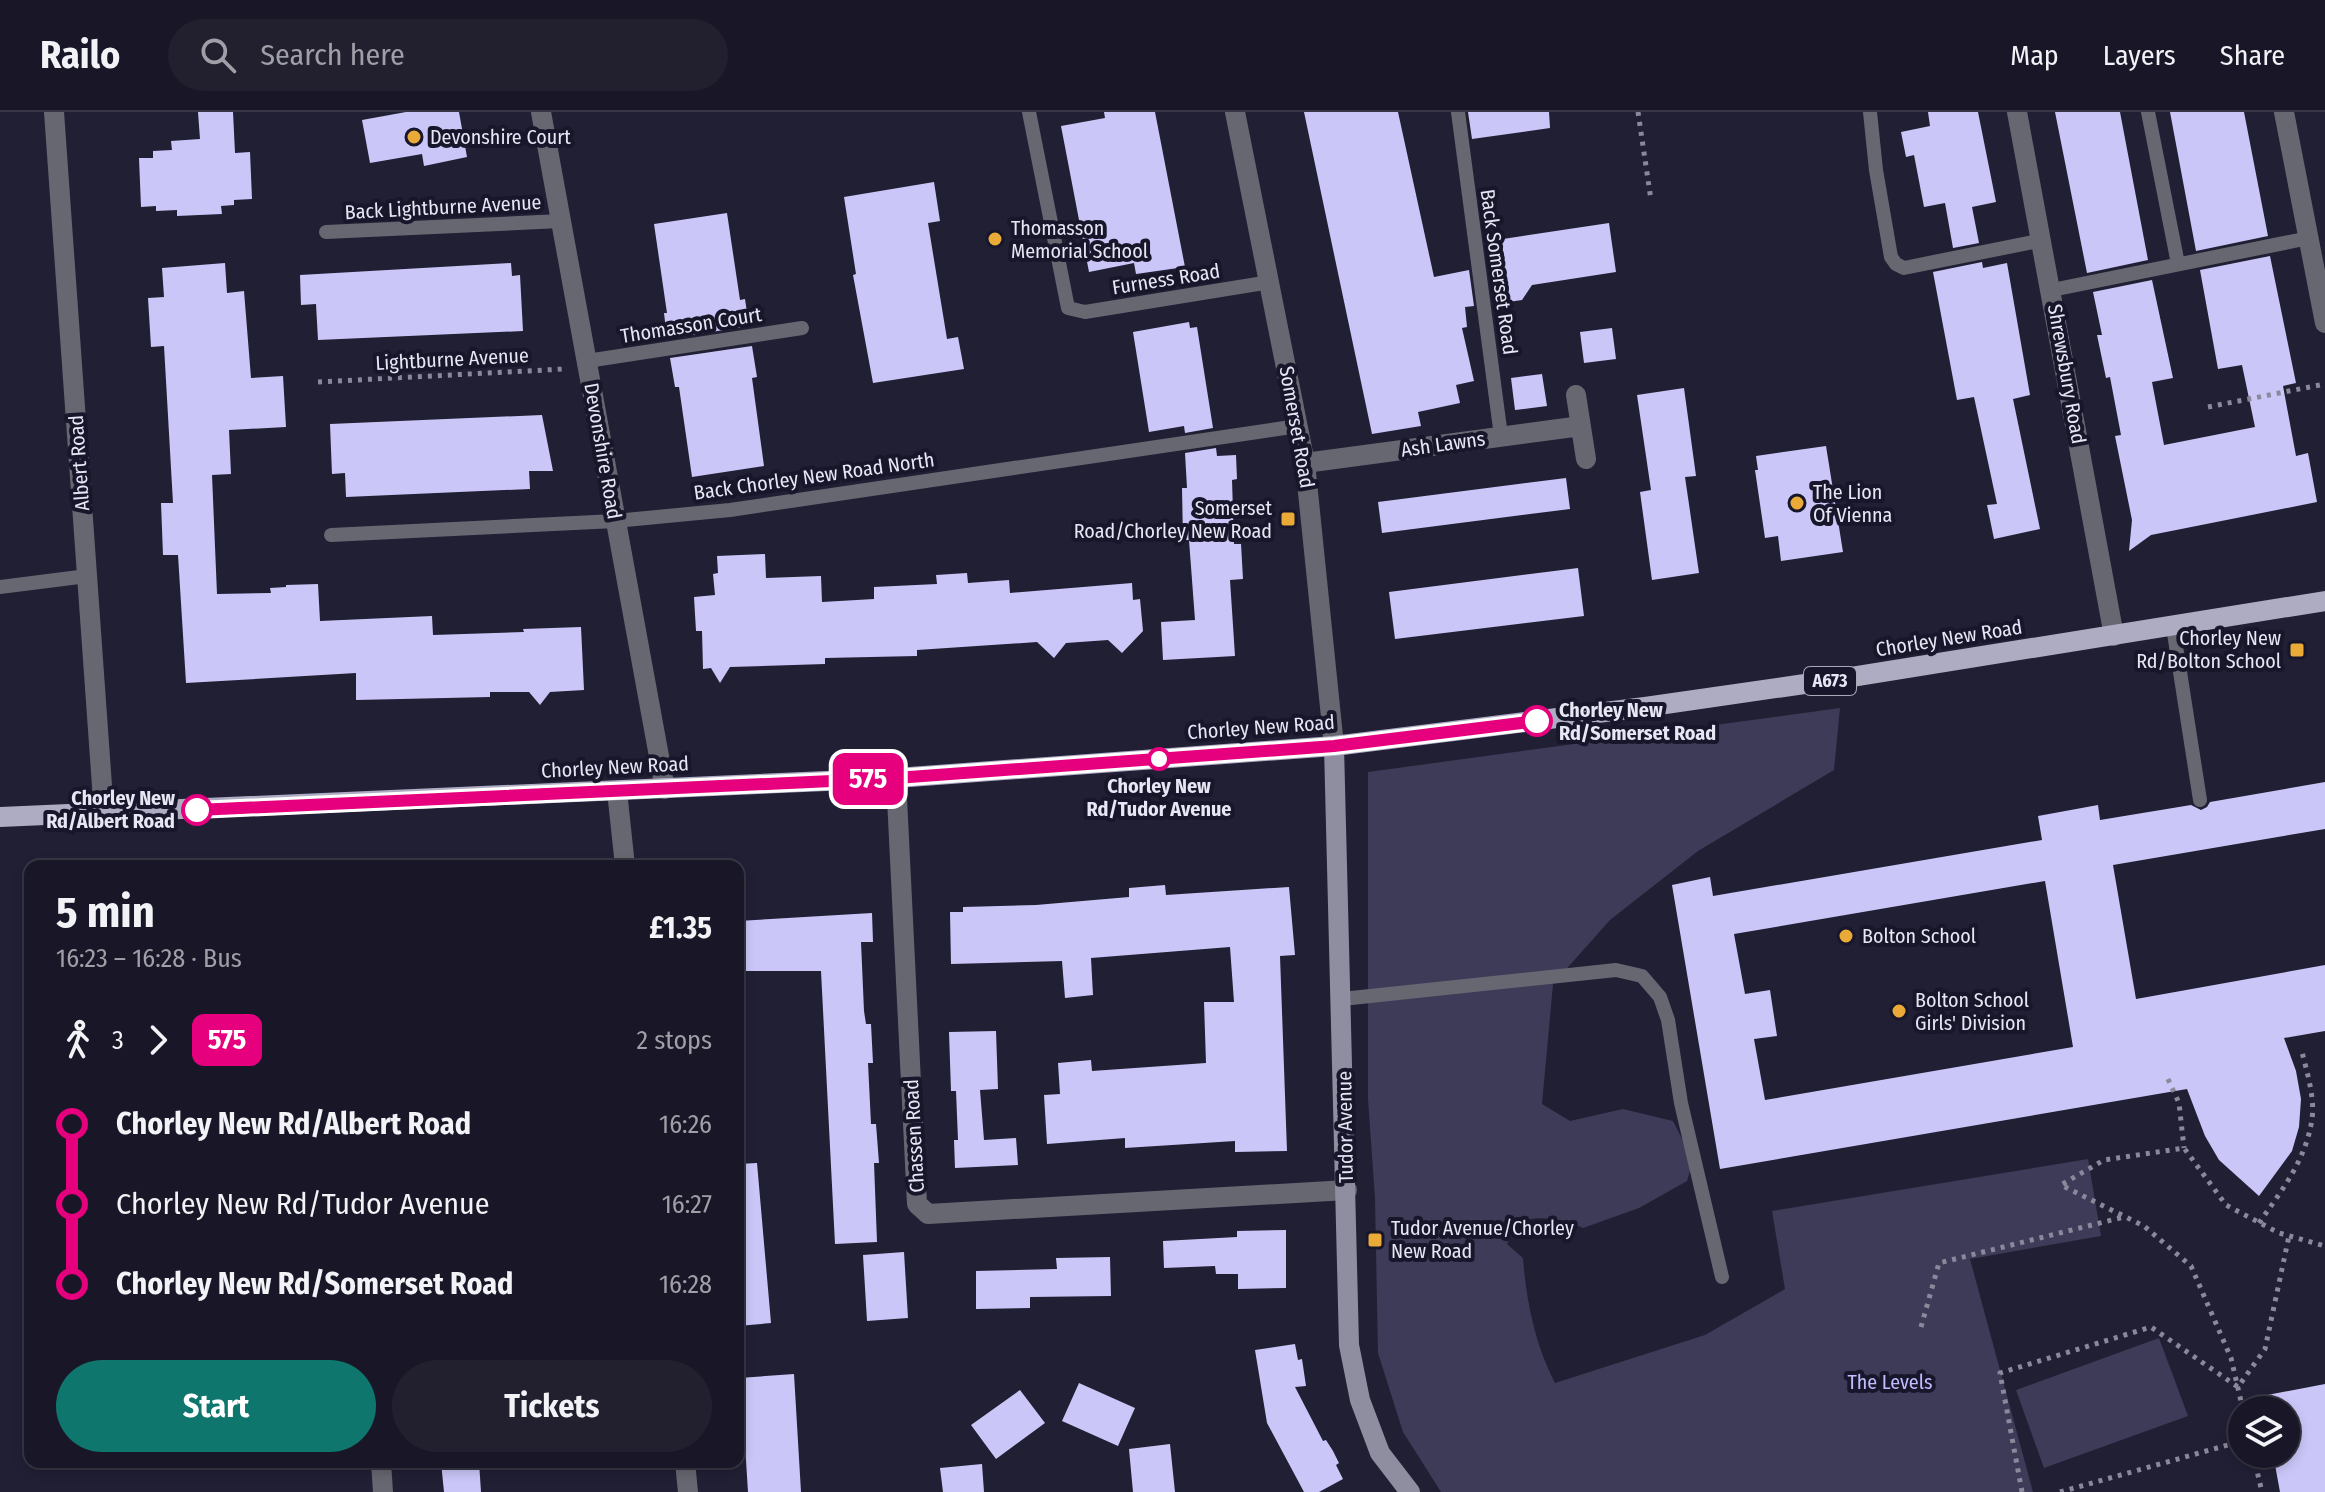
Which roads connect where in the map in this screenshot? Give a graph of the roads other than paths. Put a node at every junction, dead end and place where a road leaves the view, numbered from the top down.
1 (54, 112) edge
2 (541, 112) edge
3 (1029, 112) edge
4 (1235, 112) edge
5 (1458, 112) edge
6 (1870, 112) edge
7 (2017, 112) edge
8 (2148, 112) edge
9 (2284, 112) edge
10 (561, 221) junction
11 (326, 232) dead end
12 (2309, 238) junction
13 (2043, 240) junction
14 (2178, 264) junction
15 (1270, 282) junction
16 (2052, 290) junction
17 (2325, 323) edge
18 (802, 328) dead end
19 (588, 364) junction
20 (1576, 395) dead end
21 (1298, 426) junction
22 (1581, 426) junction
23 (1501, 436) junction
24 (1586, 459) dead end
25 (1305, 463) junction
26 (615, 521) junction
27 (331, 535) dead end
28 (87, 576) junction
29 (0, 587) edge
30 (2325, 601) edge
31 (2173, 627) junction
32 (2114, 636) junction
33 (1334, 746) junction
34 (896, 778) junction
35 (665, 789) junction
36 (617, 791) junction
37 (2200, 800) dead end
38 (104, 814) junction
39 (0, 817) edge
40 (624, 860) edge
41 (1342, 999) junction
42 (1347, 1190) junction
43 (1722, 1277) dead end
44 (381, 1468) edge
45 (686, 1468) edge
46 (383, 1492) edge
47 (688, 1492) edge
48 (1410, 1492) edge

1 - 28 street, Albert Road
2 - 10 street, Devonshire Road
3 - 15 lane, Furness Road
4 - 15 street, Somerset Road
5 - 23 lane, Back Somerset Road
6 - 13 lane
7 - 13 street, Shrewsbury Road
8 - 14 lane
9 - 12 street
10 - 11 lane, Back Lightburne Avenue
10 - 19 street, Devonshire Road
12 - 14 lane
12 - 17 street
13 - 16 street, Shrewsbury Road
14 - 16 lane
15 - 21 street, Somerset Road
16 - 32 street, Shrewsbury Road
18 - 19 lane, Thomasson Court
19 - 26 street, Devonshire Road
20 - 22 street
21 - 25 street, Somerset Road
21 - 26 lane, Back Chorley New Road North
22 - 23 street, Ash Lawns
22 - 24 street
23 - 25 street, Ash Lawns
25 - 33 street, Somerset Road
26 - 27 lane, Back Chorley New Road North
26 - 35 street, Devonshire Road
28 - 29 lane
28 - 38 street, Albert Road
30 - 31 main road, Chorley New Road / A673
31 - 32 main road, Chorley New Road / A673
31 - 37 lane
32 - 33 main road, Chorley New Road / A673
33 - 34 main road, Chorley New Road / A673
33 - 41 main road, Tudor Avenue
34 - 35 main road, Chorley New Road / A673
34 - 42 street, Chassen Road
35 - 36 main road, Chorley New Road / A673
36 - 38 main road, Chorley New Road / A673
36 - 40 street
38 - 39 main road, Chorley New Road / A673
41 - 42 main road, Tudor Avenue
41 - 43 lane
42 - 48 main road, Tudor Avenue
44 - 46 street
45 - 47 street

